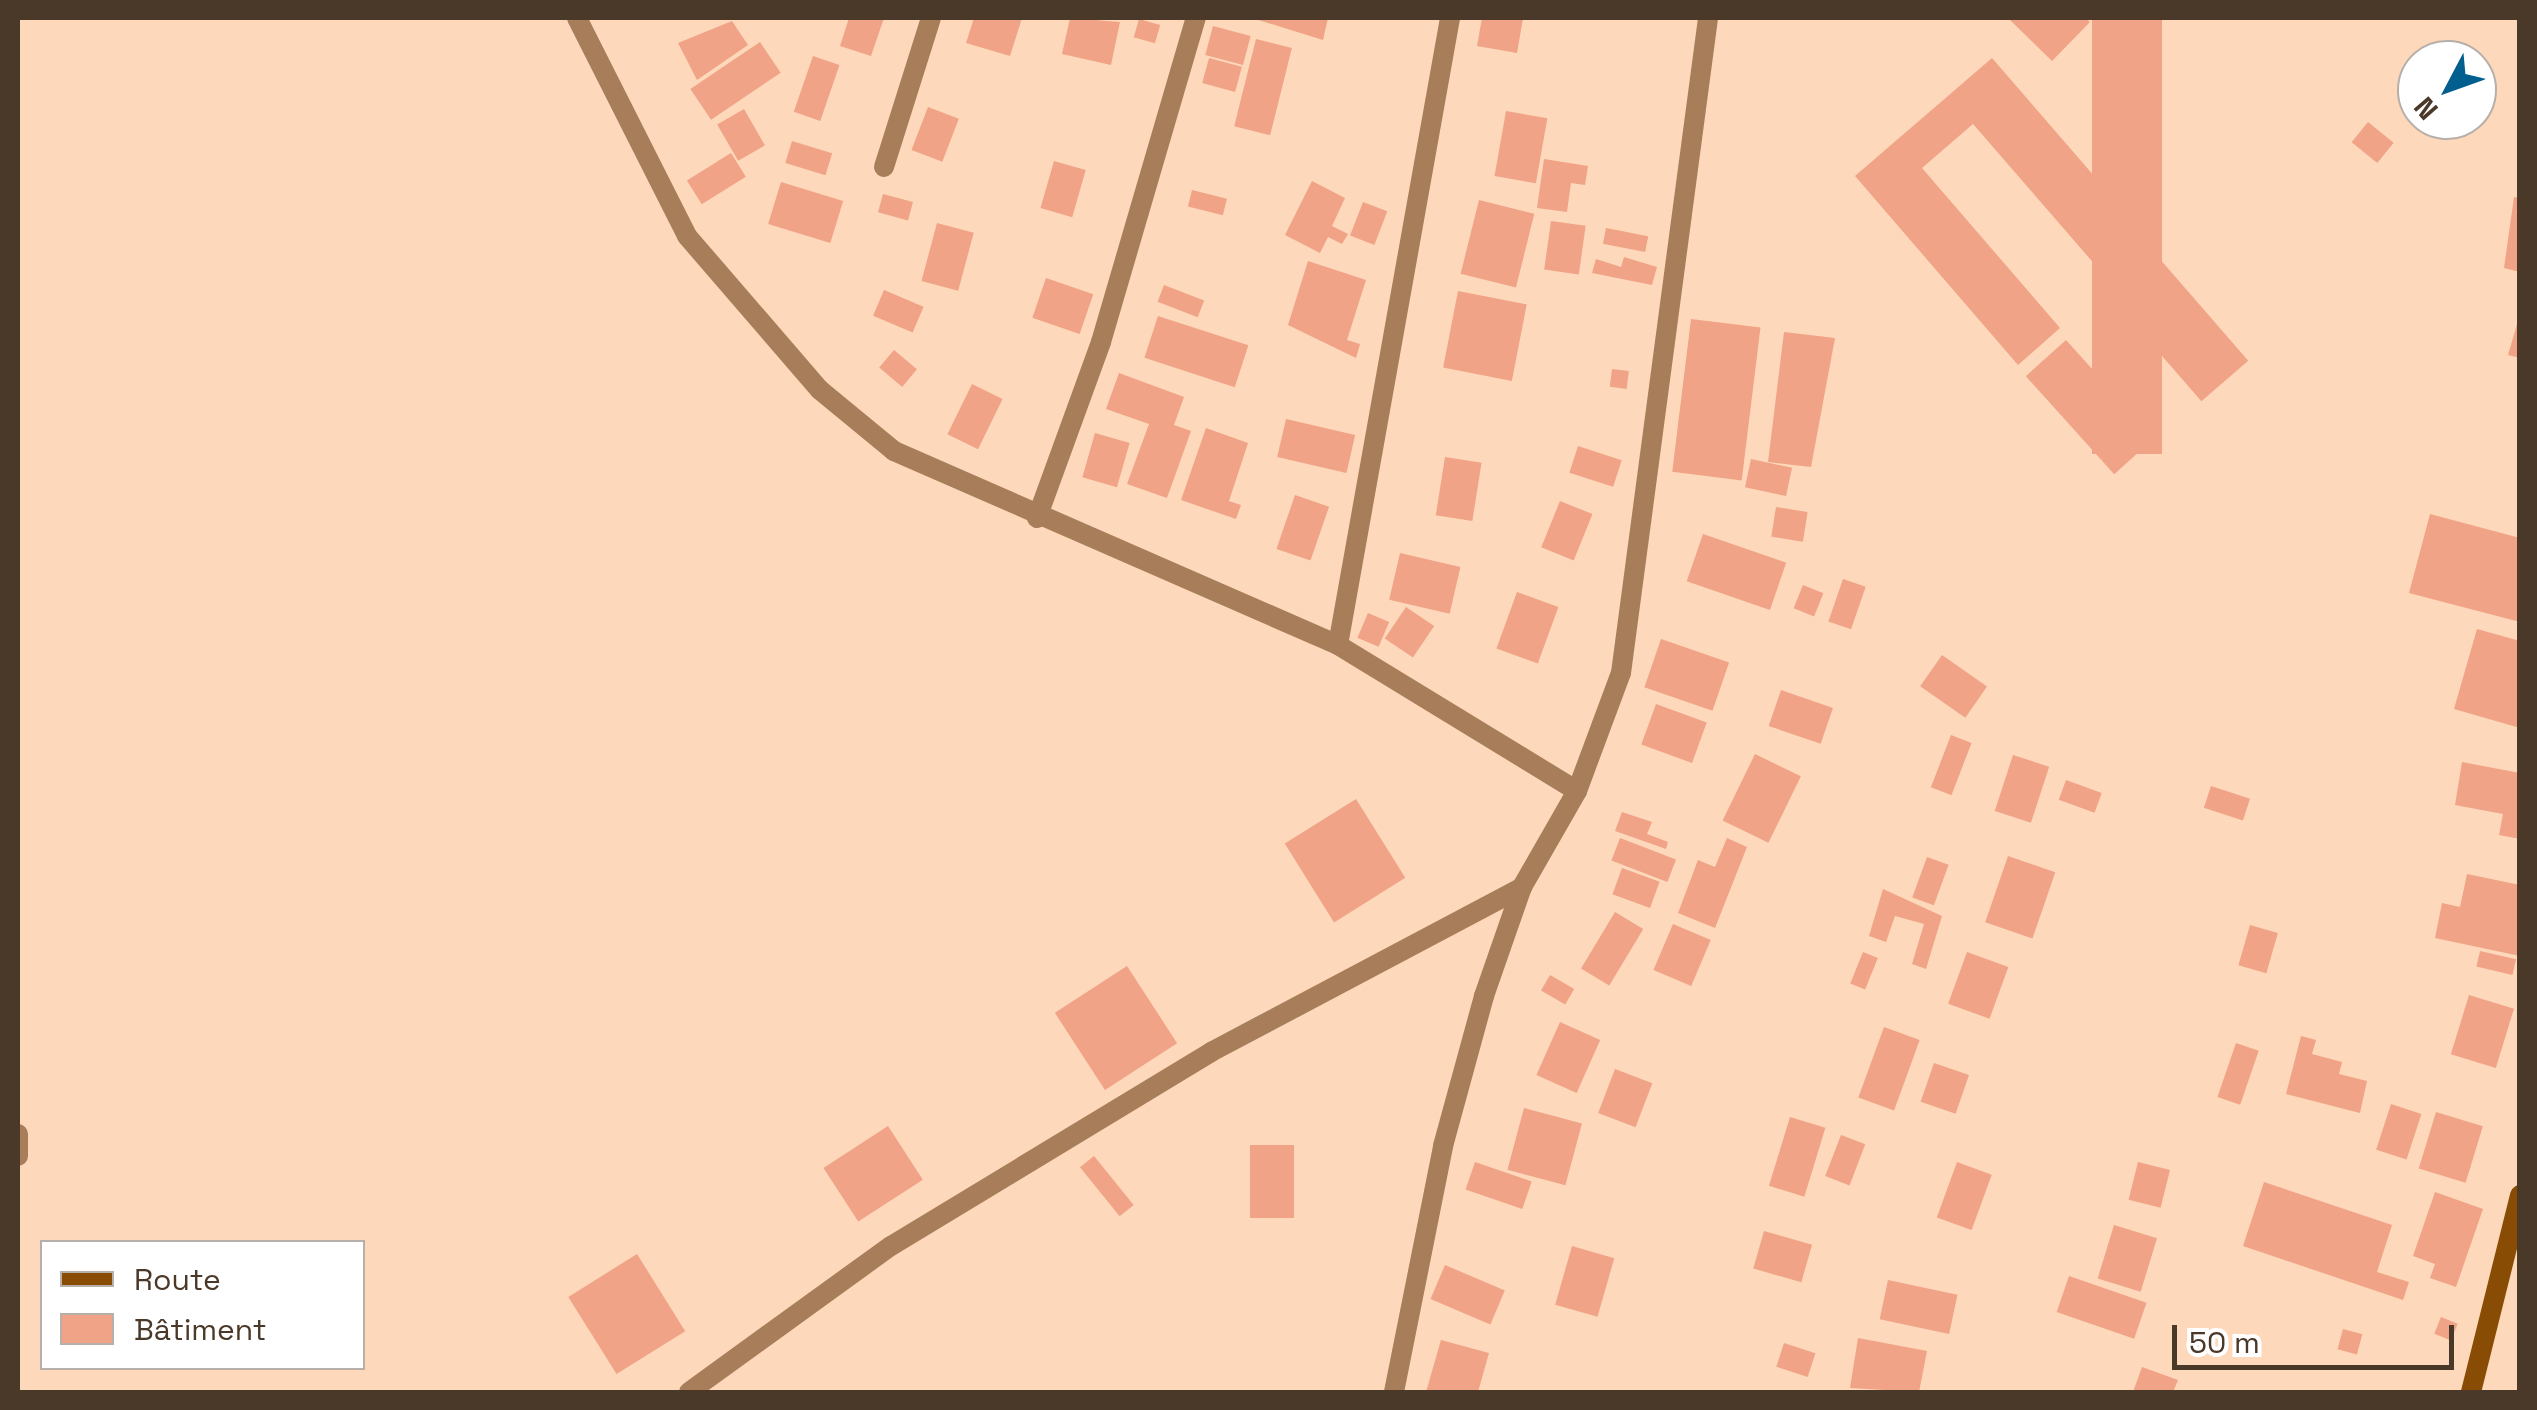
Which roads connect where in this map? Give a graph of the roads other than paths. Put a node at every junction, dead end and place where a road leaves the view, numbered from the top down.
1 (577, 18) edge
2 (931, 18) edge
3 (1196, 18) edge
4 (1450, 18) edge
5 (1708, 18) edge
6 (884, 168) dead end
7 (1037, 518) junction
8 (1338, 645) junction
9 (1576, 790) junction
10 (1522, 888) junction
11 (18, 1134) edge
12 (18, 1156) edge
13 (2520, 1195) edge
14 (689, 1392) edge
15 (1394, 1392) edge
16 (2471, 1392) edge

1 - 7 street
2 - 6 street
3 - 7 street
4 - 8 street
5 - 9 street
7 - 8 street
8 - 9 street
9 - 10 street
10 - 14 street
10 - 15 street
11 - 12 street
13 - 16 street

